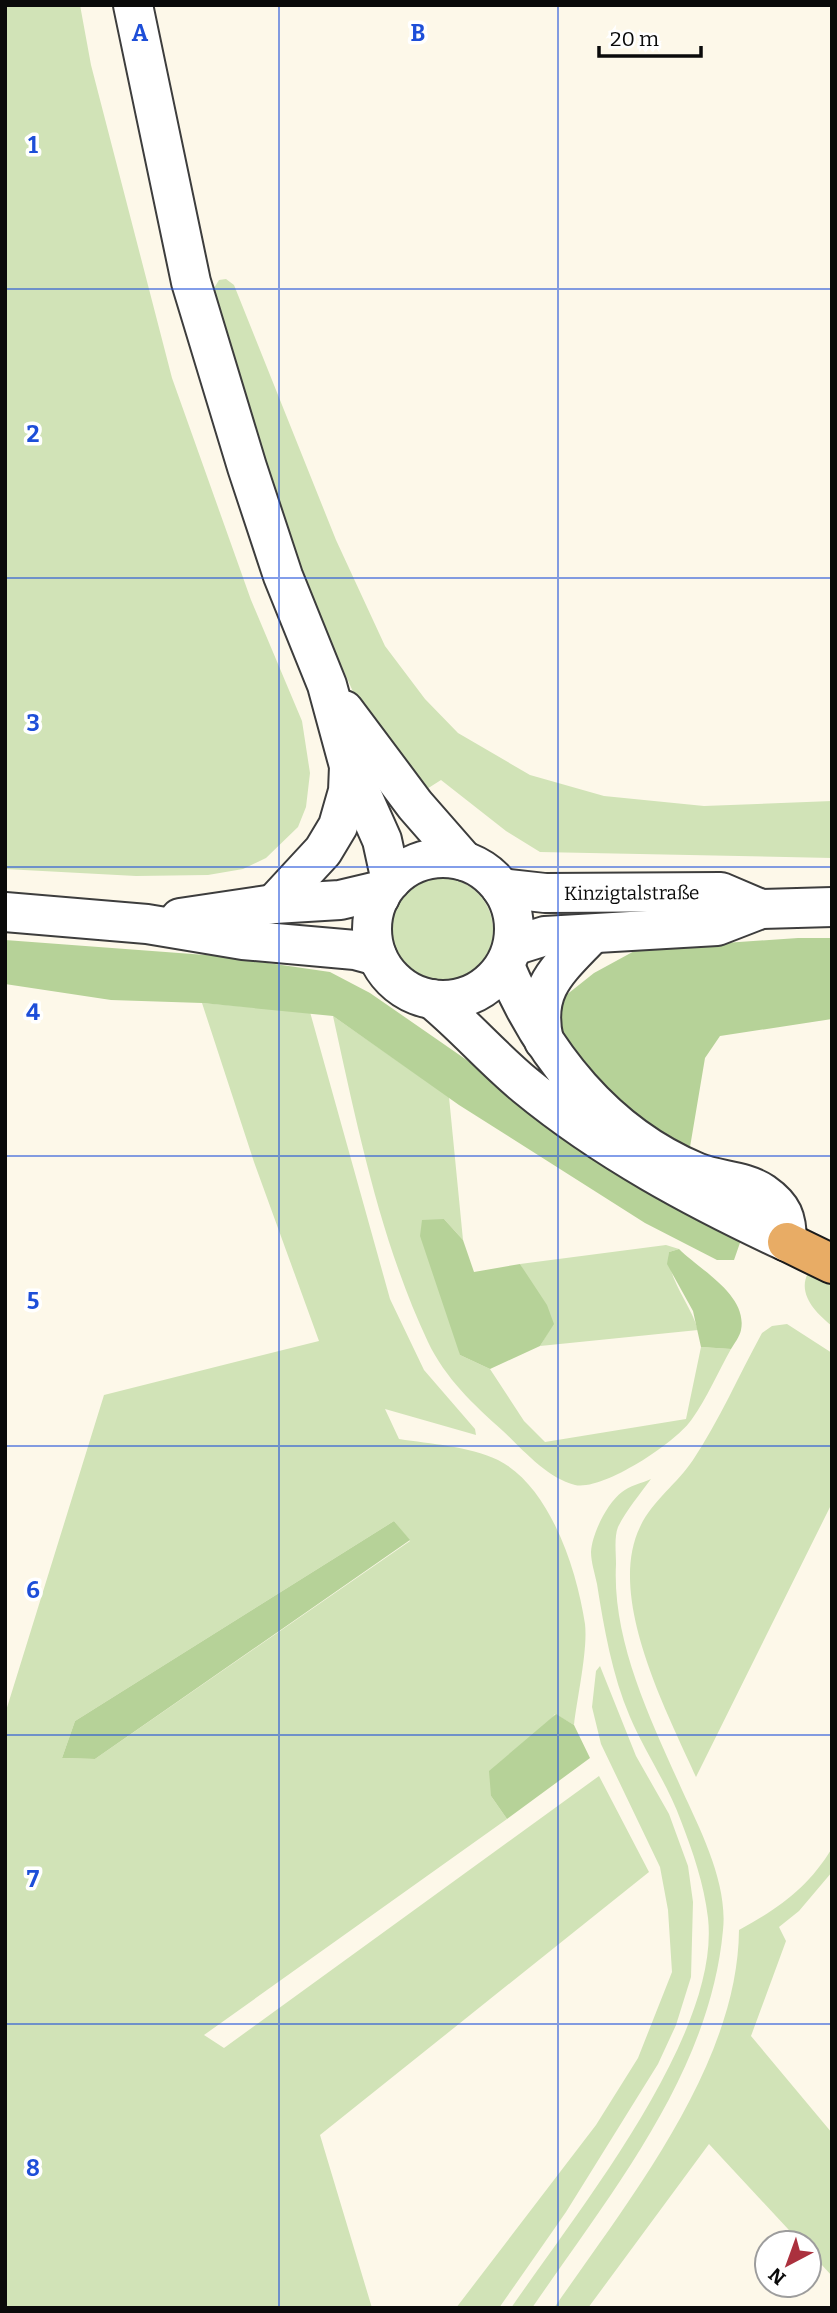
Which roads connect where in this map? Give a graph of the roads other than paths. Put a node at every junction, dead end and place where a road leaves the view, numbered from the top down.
1 (133, 5) edge
2 (327, 685) junction
3 (349, 766) junction
4 (464, 861) junction
5 (501, 888) junction
6 (385, 889) junction
7 (274, 904) junction
8 (832, 907) edge
9 (761, 909) junction
10 (5, 912) edge
11 (147, 924) junction
12 (591, 935) junction
13 (377, 956) junction
14 (509, 956) junction
15 (432, 999) junction
16 (546, 1046) junction
17 (787, 1242) junction
18 (832, 1264) edge

1 - 2 street
2 - 3 street
2 - 4 street
3 - 6 street
3 - 7 street
4 - 5 street
4 - 6 street
5 - 9 street, Kinzigtalstraße
5 - 14 street
6 - 7 street
6 - 13 street
7 - 11 street
8 - 9 street, Kinzigtalstraße
9 - 12 street, Kinzigtalstraße
10 - 11 street
11 - 13 street
12 - 14 street, Kinzigtalstraße
12 - 16 street
13 - 15 street
14 - 15 street
14 - 16 street
15 - 17 street
16 - 17 street
17 - 18 highway

